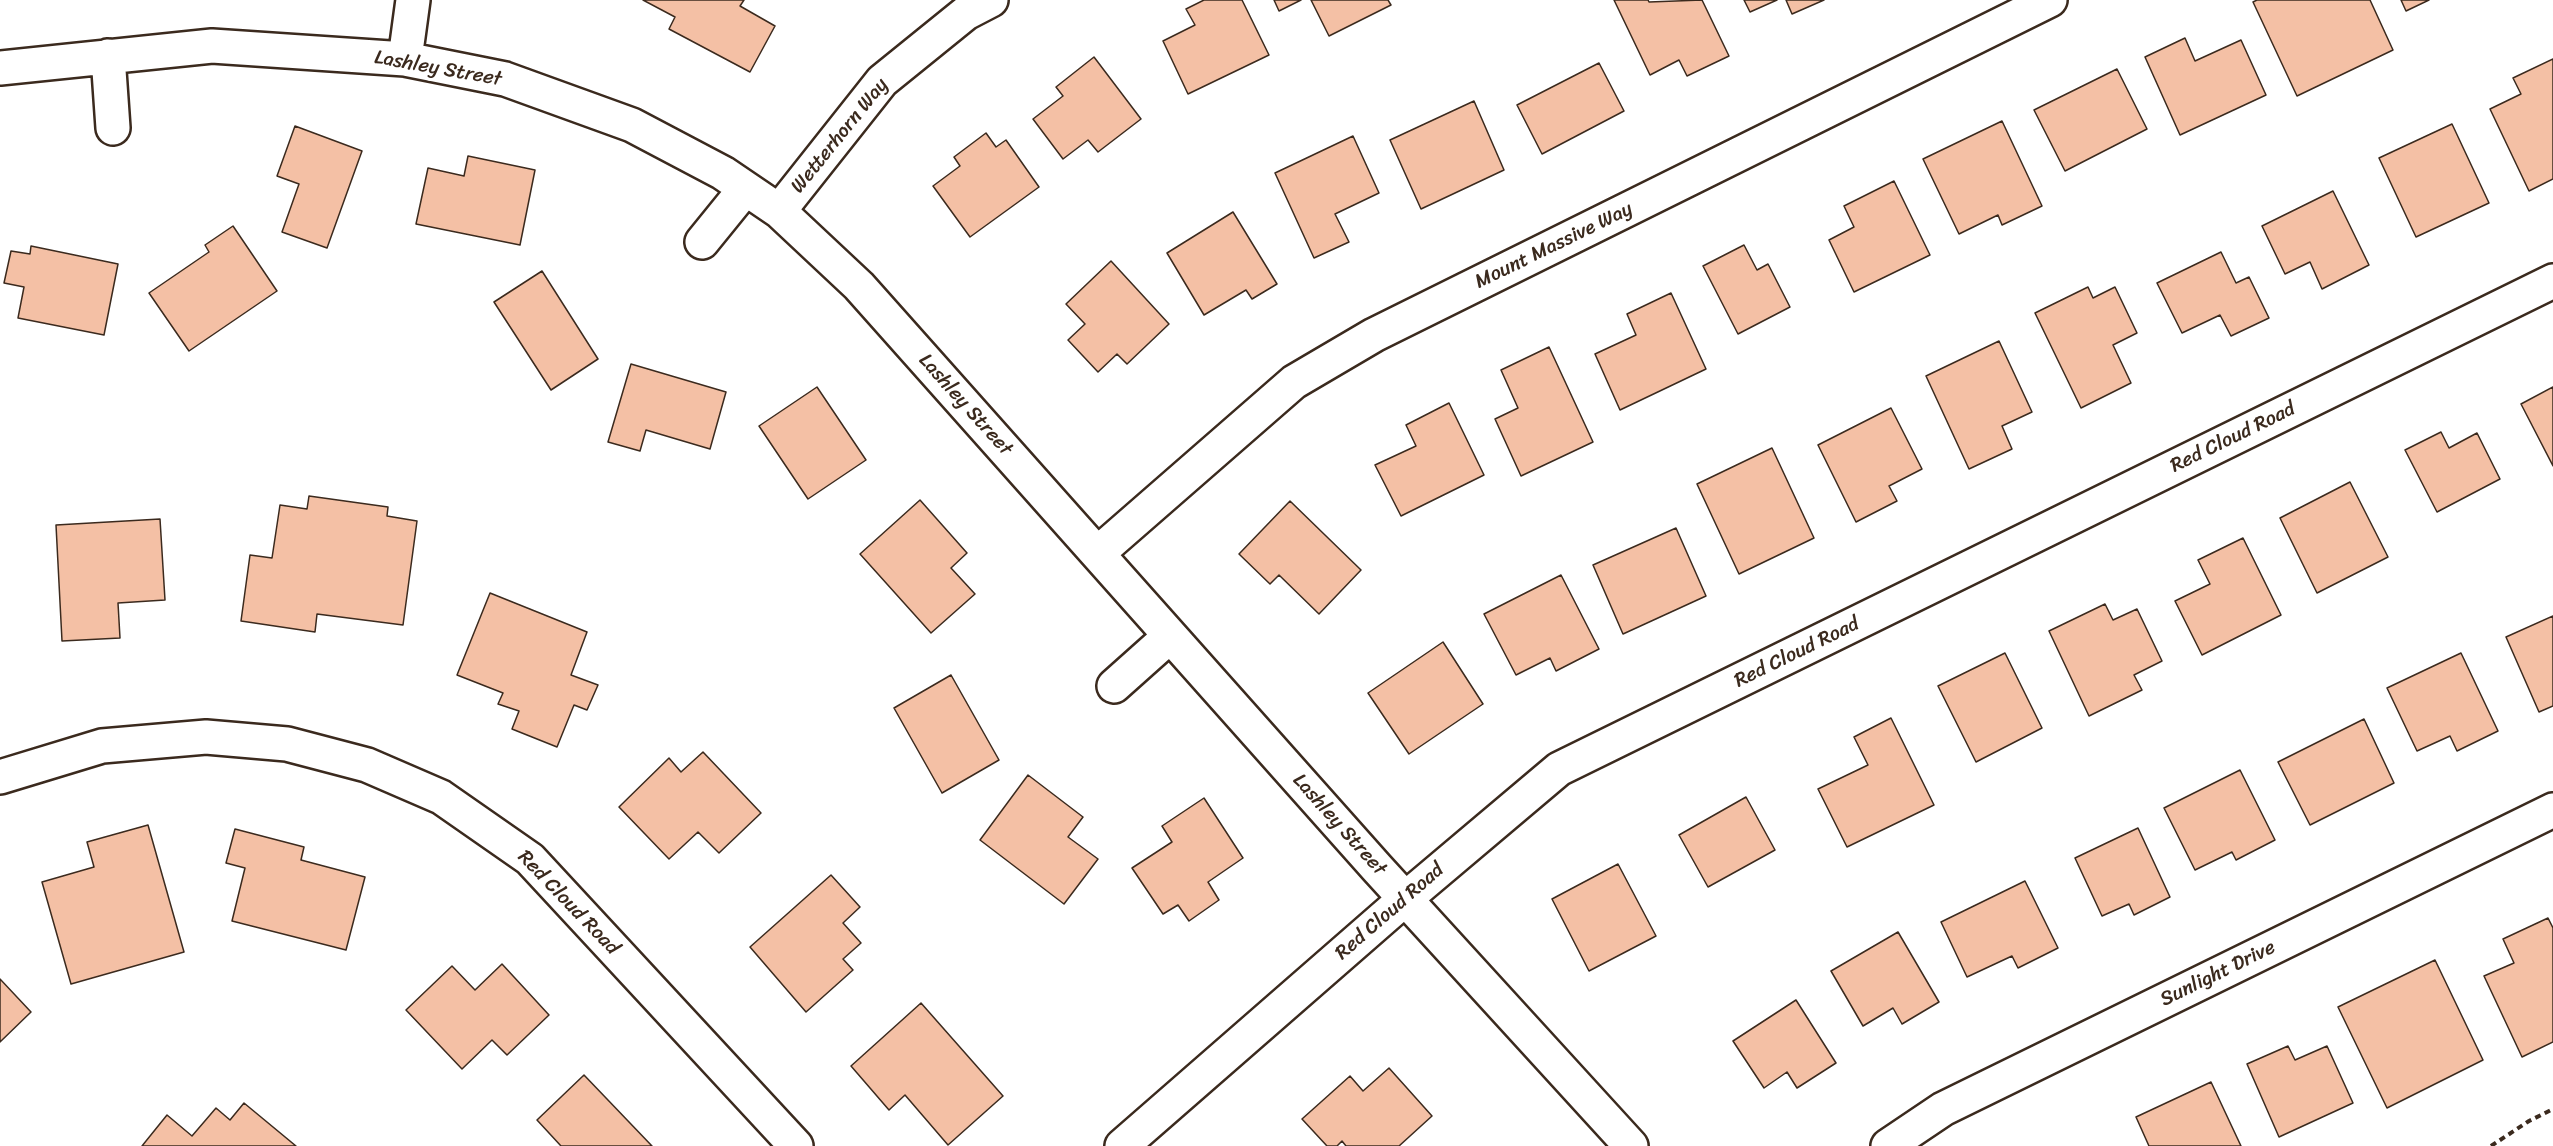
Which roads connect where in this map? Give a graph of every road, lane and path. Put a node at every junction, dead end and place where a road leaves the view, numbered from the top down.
1 (413, 0) edge
2 (991, 0) edge
3 (2050, 0) edge
4 (108, 56) junction
5 (405, 59) junction
6 (0, 68) edge
7 (113, 128) dead end
8 (745, 189) junction
9 (779, 211) junction
10 (702, 242) dead end
11 (2553, 281) edge
12 (1098, 553) junction
13 (1170, 636) junction
14 (1114, 686) dead end
15 (0, 777) edge
16 (2553, 810) edge
17 (1405, 899) junction
18 (2553, 1109) edge
19 (796, 1146) edge
20 (1122, 1146) edge
21 (1631, 1146) edge
22 (1888, 1146) edge
23 (2491, 1146) edge

1 - 5 street
2 - 9 street, Wetterhorn Way
3 - 12 street, Mount Massive Way
4 - 5 street, Lashley Street
4 - 6 street, Lashley Street
4 - 7 street
5 - 8 street, Lashley Street
8 - 9 street, Lashley Street
8 - 10 street
9 - 12 street, Lashley Street
11 - 17 street, Red Cloud Road
12 - 13 street, Lashley Street
13 - 14 street
13 - 17 street, Lashley Street
15 - 19 street, Red Cloud Road
16 - 22 street, Sunlight Drive
17 - 20 street, Red Cloud Road
17 - 21 street, Lashley Street
18 - 23 path

